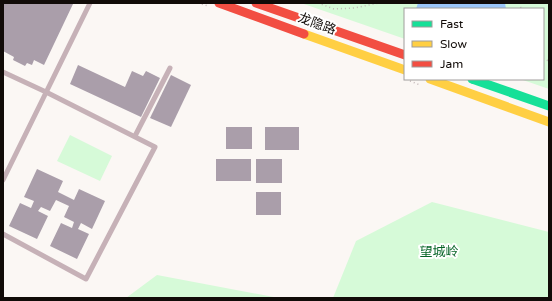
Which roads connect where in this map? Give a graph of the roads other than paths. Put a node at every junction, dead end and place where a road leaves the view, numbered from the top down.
1 (219, 3) edge
2 (256, 3) edge
3 (88, 4) edge
4 (404, 56) edge
5 (170, 68) dead end
6 (404, 70) edge
7 (3, 72) edge
8 (433, 80) edge
9 (475, 80) edge
10 (46, 92) junction
11 (549, 106) edge
12 (549, 122) edge
13 (135, 136) junction
14 (3, 180) edge
15 (3, 234) edge

1 - 6 main road, 龙隐路
2 - 4 main road
3 - 10 lane
5 - 13 lane
7 - 10 lane
8 - 12 main road
9 - 11 main road
10 - 13 lane
10 - 14 lane
13 - 15 lane

